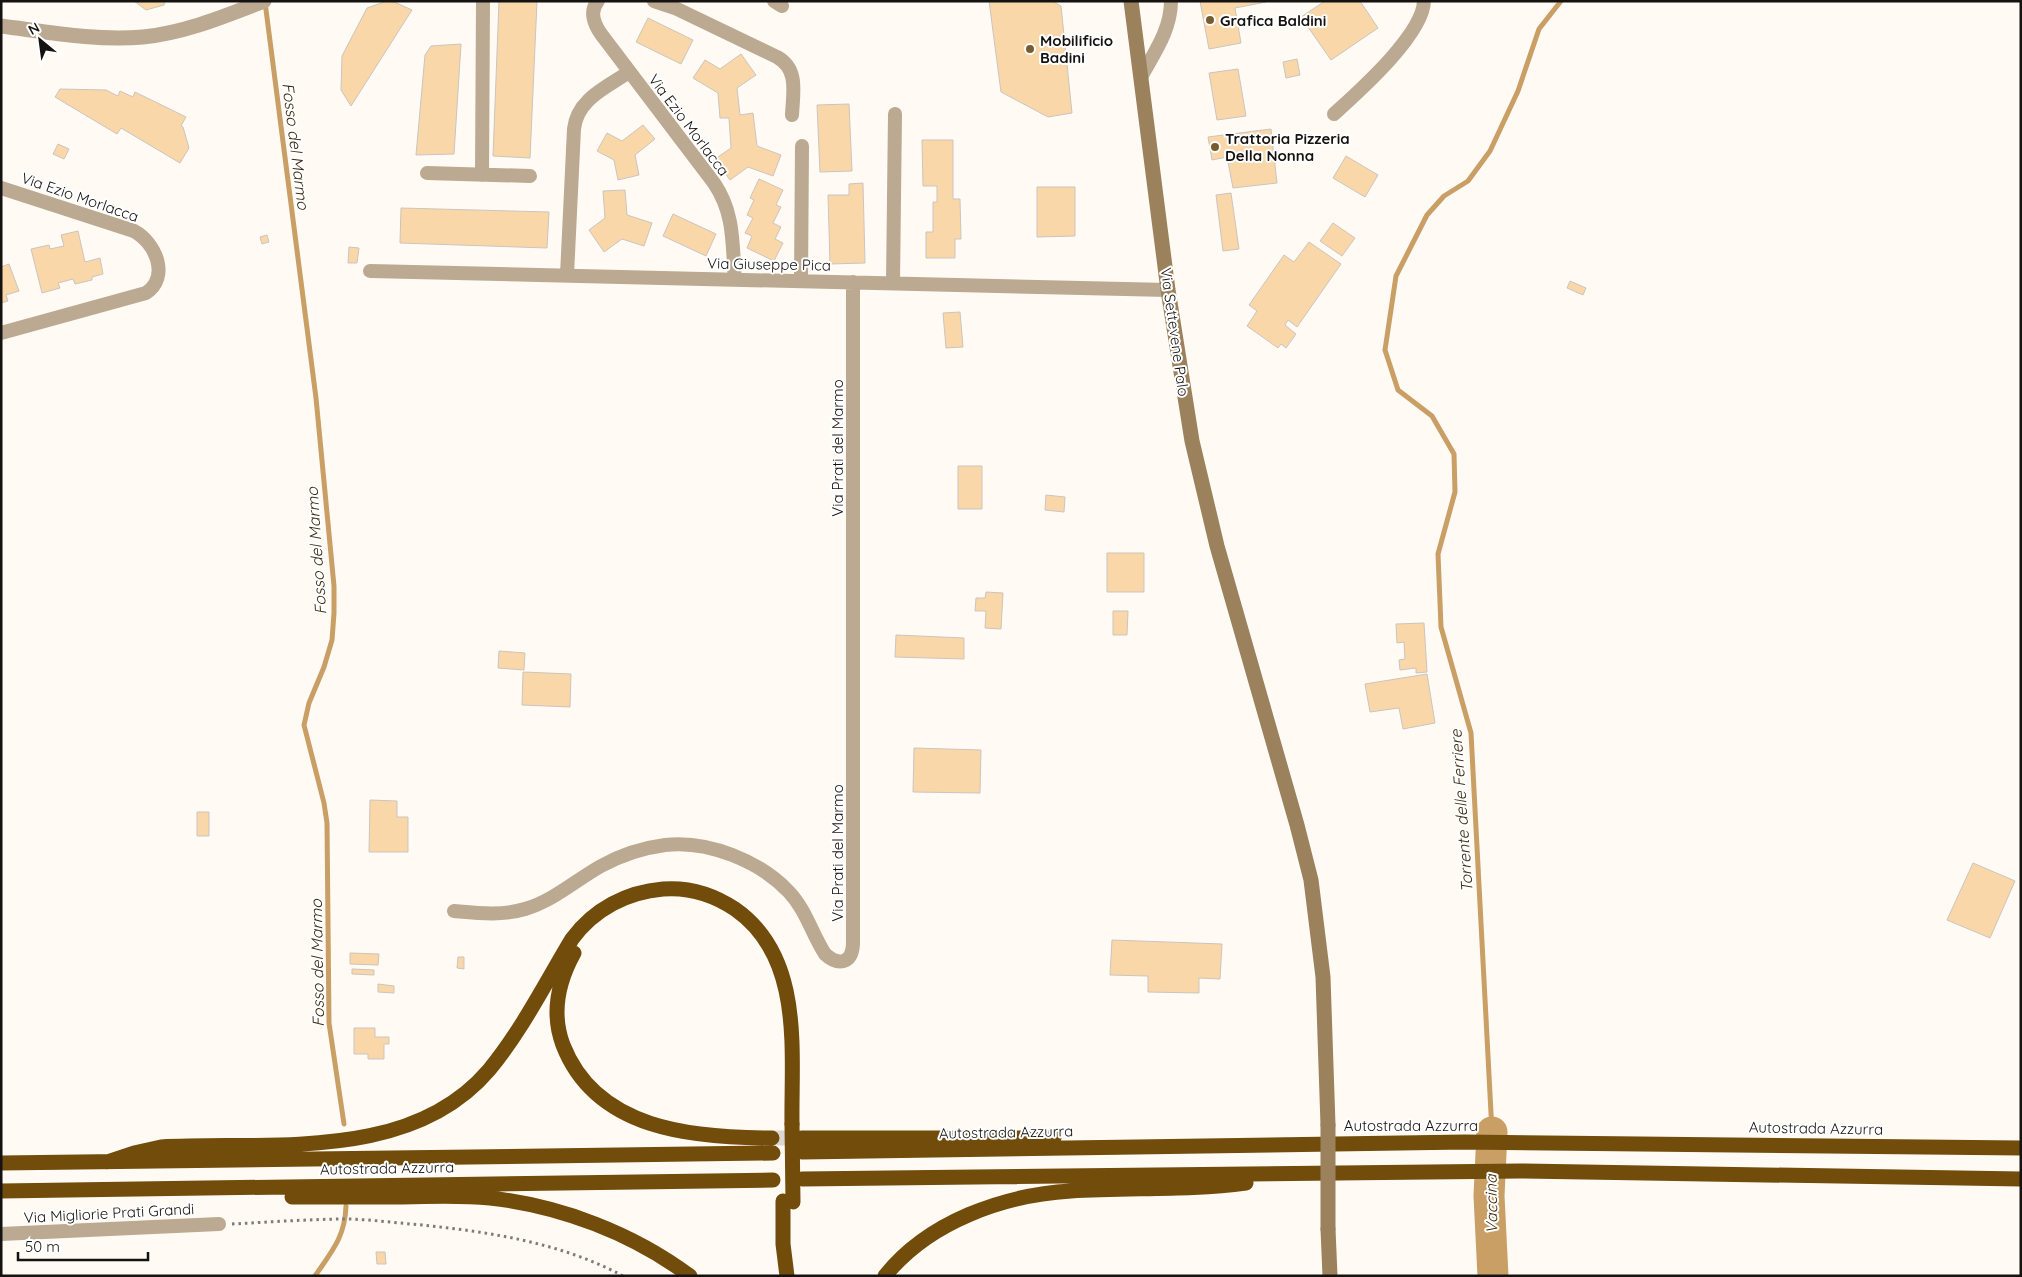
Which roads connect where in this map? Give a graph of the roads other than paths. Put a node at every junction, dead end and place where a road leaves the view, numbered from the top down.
1 (264, 1) edge
2 (483, 1) edge
3 (598, 1) edge
4 (654, 1) edge
5 (1131, 1) edge
6 (1171, 1) edge
7 (1424, 1) edge
8 (1, 26) edge
9 (629, 72) junction
10 (1141, 77) junction
11 (894, 114) dead end
12 (1334, 114) dead end
13 (792, 115) dead end
14 (802, 146) dead end
15 (428, 174) dead end
16 (482, 175) junction
17 (530, 176) dead end
18 (1, 188) edge
19 (370, 271) dead end
20 (567, 275) junction
21 (735, 280) junction
22 (802, 281) junction
23 (853, 282) junction
24 (894, 284) junction
25 (1168, 290) junction
26 (1, 333) edge
27 (454, 911) dead end
28 (802, 1145) tunnel mouth
29 (2021, 1148) edge
30 (107, 1162) junction
31 (1, 1163) edge
32 (1290, 1175) junction
33 (802, 1179) dead end
34 (2021, 1179) edge
35 (773, 1180) dead end
36 (1, 1191) edge
37 (361, 1191) junction
38 (788, 1202) junction
39 (219, 1224) road end
40 (1, 1234) edge
41 (690, 1276) edge
42 (787, 1276) edge
43 (796, 1276) edge
44 (885, 1276) edge
45 (1330, 1276) edge

1 - 8 street
2 - 16 street
3 - 9 street, Via Ezio Morlacca
4 - 13 street
5 - 10 main road, Via Settevene Palo
6 - 10 street
7 - 12 street
9 - 20 street
9 - 21 street, Via Ezio Morlacca
10 - 25 main road, Via Settevene Palo
11 - 24 street
14 - 22 street
15 - 16 street
16 - 17 street
18 - 26 street, Via Ezio Morlacca
19 - 20 street, Via Giuseppe Pica
20 - 21 street, Via Giuseppe Pica
21 - 22 street, Via Giuseppe Pica
22 - 23 street, Via Giuseppe Pica
23 - 24 street, Via Giuseppe Pica
23 - 27 street, Via Prati del Marmo
24 - 25 street, Via Giuseppe Pica
25 - 45 main road, Via Settevene Palo, bridge
28 - 29 highway, Autostrada Azzurra
30 - 31 highway, Autostrada Azzurra
30 - 38 highway, bridge
30 - 38 highway, Autostrada Azzurra
32 - 33 highway
32 - 34 highway
32 - 44 highway
35 - 37 highway, Autostrada Azzurra
36 - 37 highway
37 - 41 highway
38 - 42 highway
38 - 43 highway
39 - 40 street, Via Migliorie Prati Grandi

